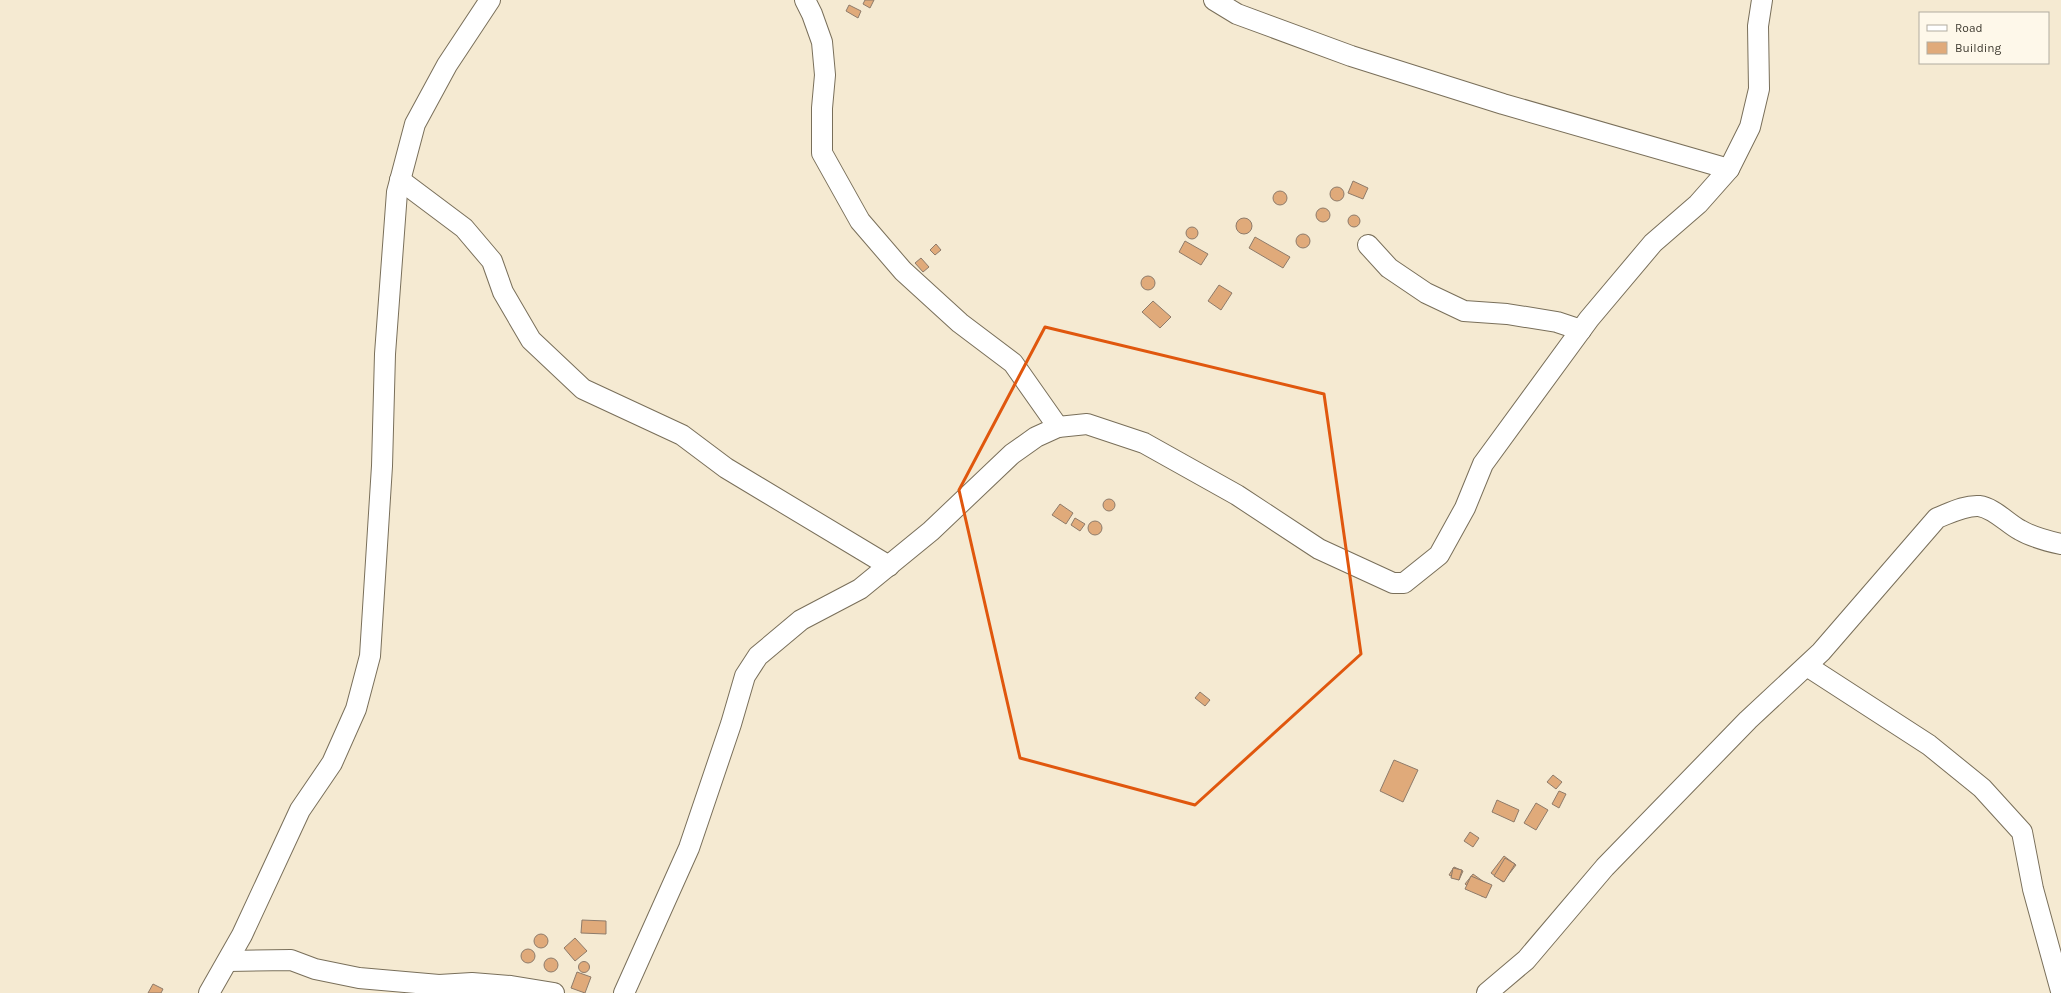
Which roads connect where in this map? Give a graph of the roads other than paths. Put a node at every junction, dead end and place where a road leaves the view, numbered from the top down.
1 (490, 0) edge
2 (805, 0) edge
3 (1214, 0) edge
4 (1762, 0) edge
5 (1729, 169) junction
6 (400, 180) junction
7 (1368, 245) dead end
8 (1581, 330) junction
9 (1058, 428) junction
10 (2061, 544) edge
11 (889, 566) junction
12 (1807, 666) junction
13 (228, 961) junction
14 (2061, 991) edge
15 (209, 993) edge
16 (554, 993) edge
17 (624, 993) edge
18 (1487, 993) edge

1 - 6 street
2 - 9 street
3 - 5 street
4 - 5 street
5 - 8 street
6 - 11 street
6 - 13 street
7 - 8 street
8 - 9 street
9 - 11 street
10 - 12 street
11 - 17 street
12 - 14 street
12 - 18 street
13 - 15 street
13 - 16 street

